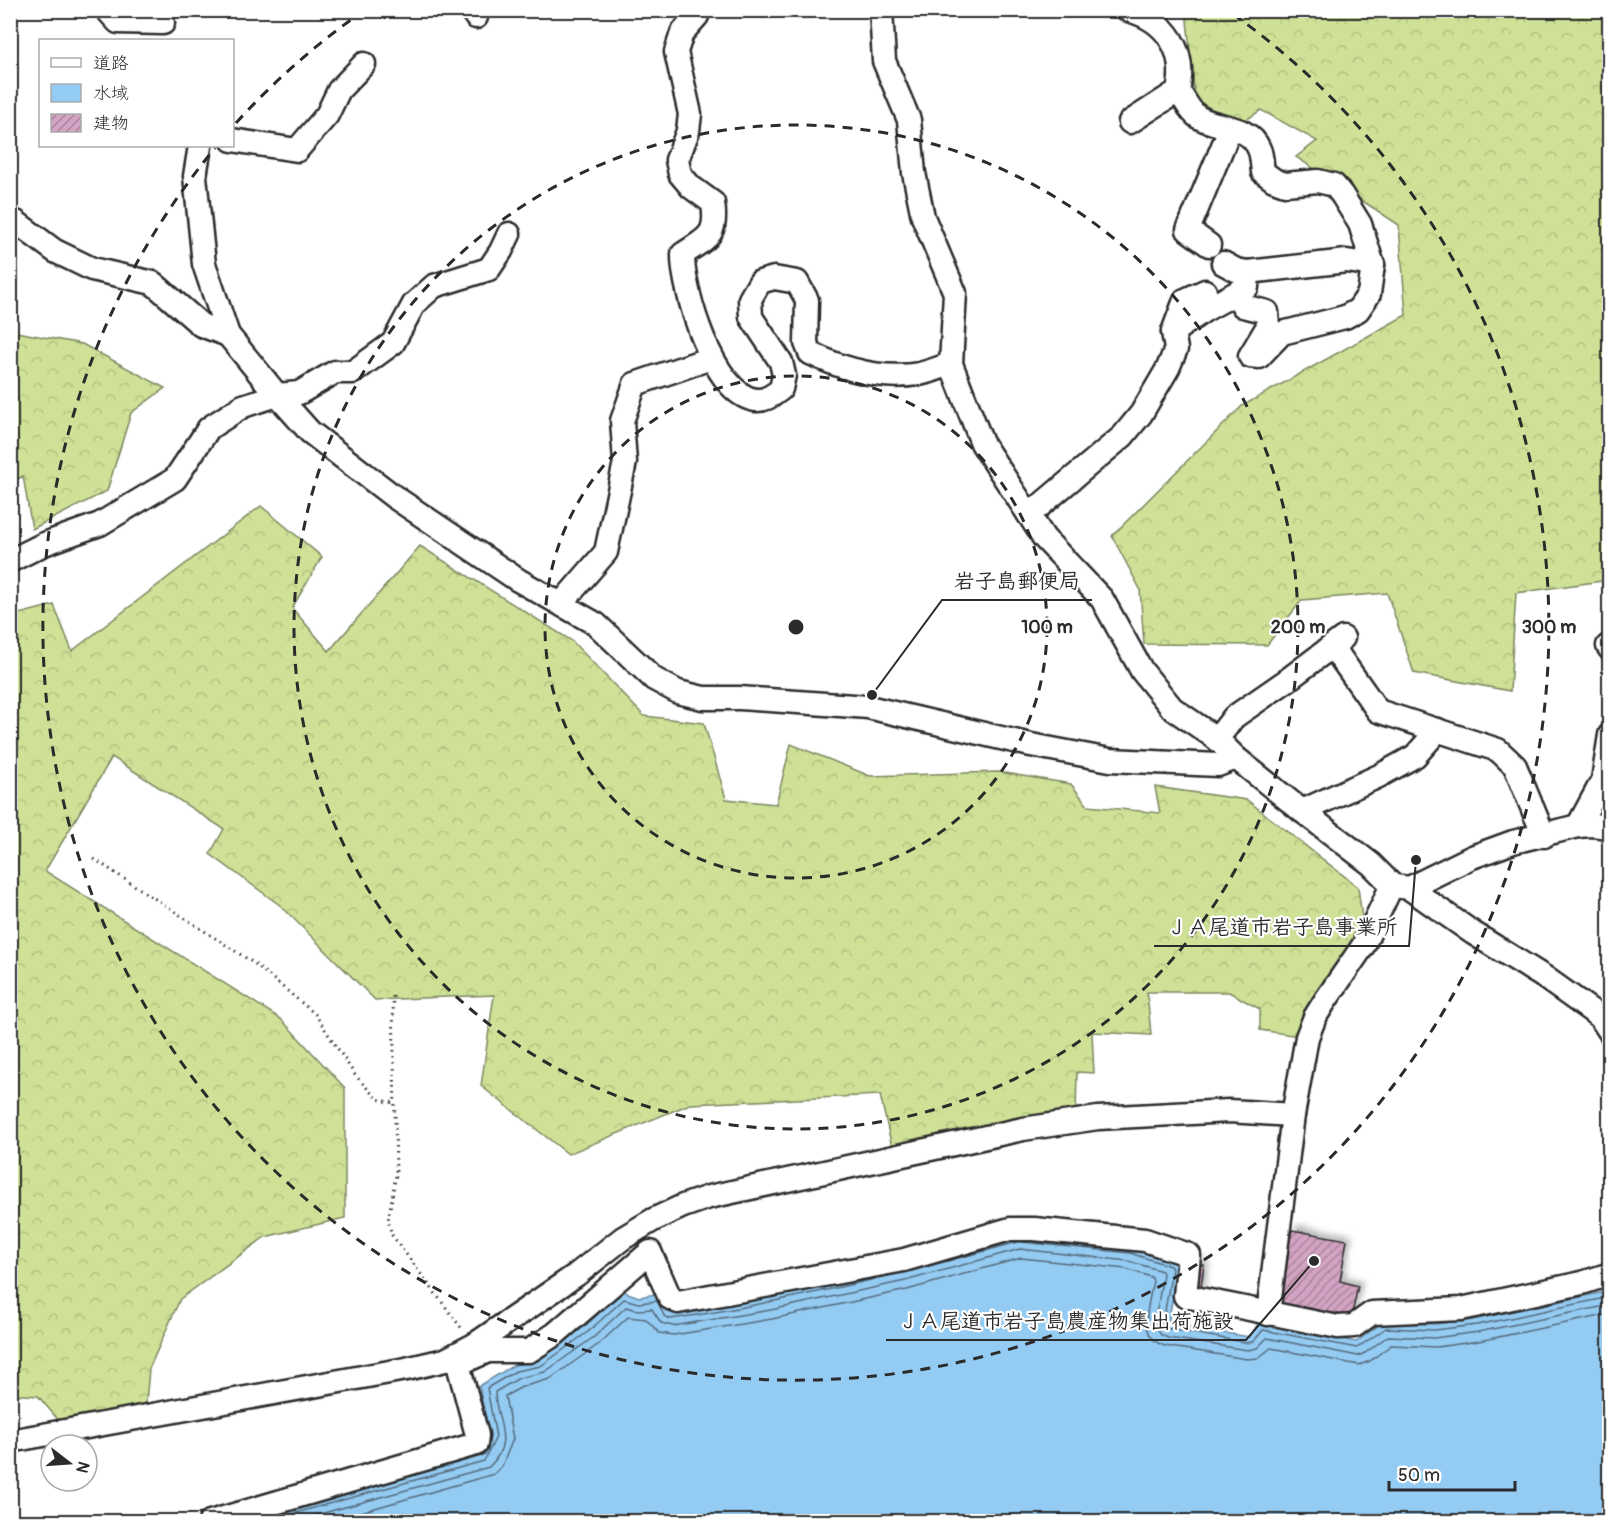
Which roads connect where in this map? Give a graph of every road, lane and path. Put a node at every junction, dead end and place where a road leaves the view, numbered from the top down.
1 (107, 10) edge
2 (697, 10) edge
3 (881, 10) edge
4 (1128, 10) edge
5 (165, 25) edge
6 (364, 64) dead end
7 (1178, 90) junction
8 (1130, 122) dead end
9 (1230, 129) junction
10 (234, 140) edge
11 (200, 147) edge
12 (10, 220) edge
13 (509, 234) dead end
14 (1209, 245) dead end
15 (1223, 263) dead end
16 (1373, 266) junction
17 (1248, 272) junction
18 (1205, 291) dead end
19 (1236, 294) junction
20 (1173, 332) junction
21 (228, 335) junction
22 (711, 358) junction
23 (951, 364) junction
24 (277, 395) junction
25 (1029, 515) junction
26 (10, 561) edge
27 (564, 606) junction
28 (1438, 730) junction
29 (1610, 735) edge
30 (1216, 739) junction
31 (1236, 758) junction
32 (1302, 811) junction
33 (1578, 826) junction
34 (1610, 827) edge
35 (1544, 836) junction
36 (94, 859) dead end
37 (1400, 886) junction
38 (393, 996) dead end
39 (1606, 1023) edge
40 (394, 1103) junction
41 (1293, 1114) junction
42 (1610, 1274) edge
43 (1268, 1314) junction
44 (474, 1345) junction
45 (10, 1442) edge
46 (210, 1521) edge

1 - 5 street
2 - 22 street
3 - 23 street
4 - 7 street
6 - 10 street
7 - 8 street
7 - 9 street
9 - 14 street
9 - 16 street
11 - 21 street
12 - 21 street
13 - 24 street
15 - 17 street
16 - 17 street
16 - 19 street
17 - 19 street
18 - 20 street
19 - 20 street
20 - 25 street
21 - 24 street
22 - 23 street
22 - 27 street
23 - 25 street
24 - 26 street
24 - 27 street
25 - 30 street
27 - 31 street
28 - 30 street
28 - 32 street
28 - 35 street
29 - 33 street
30 - 31 street
31 - 32 street
32 - 37 street
33 - 34 street
33 - 35 street
35 - 37 street
36 - 40 path
37 - 39 street
37 - 41 street
38 - 40 path
40 - 44 path
41 - 43 street
41 - 44 street
42 - 43 street
43 - 46 street
44 - 45 street

